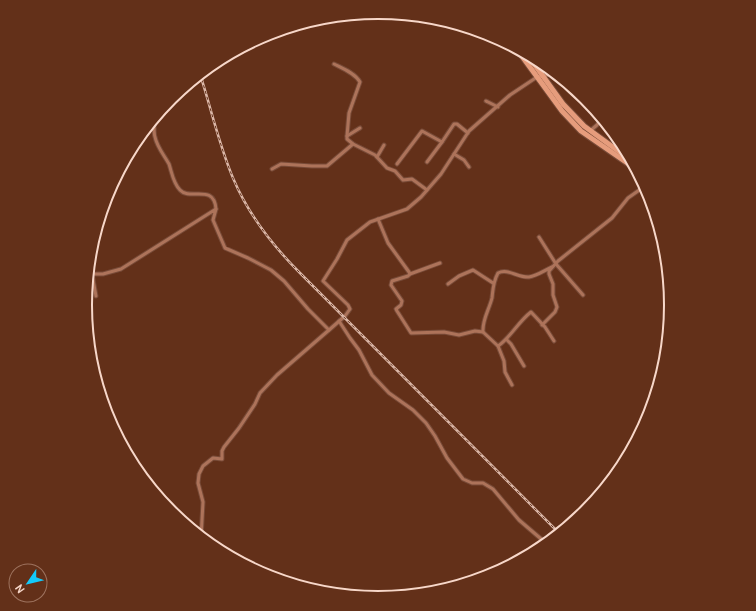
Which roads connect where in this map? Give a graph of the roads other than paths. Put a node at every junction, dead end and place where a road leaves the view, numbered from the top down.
1 (527, 61) edge
2 (334, 64) dead end
3 (533, 65) edge
4 (547, 75) edge
5 (540, 76) junction
6 (486, 101) dead end
7 (498, 107) junction
8 (598, 123) edge
9 (154, 127) edge
10 (360, 128) dead end
11 (590, 131) junction
12 (468, 133) junction
13 (347, 136) junction
14 (442, 142) junction
15 (353, 144) junction
16 (384, 145) dead end
17 (620, 152) edge
18 (454, 154) junction
19 (377, 156) junction
20 (427, 162) dead end
21 (626, 162) edge
22 (397, 164) dead end
23 (469, 167) dead end
24 (272, 169) dead end
25 (427, 190) junction
26 (640, 190) edge
27 (216, 209) junction
28 (378, 219) junction
29 (539, 237) dead end
30 (440, 263) dead end
31 (555, 265) junction
32 (93, 274) edge
33 (410, 274) junction
34 (92, 283) edge
35 (493, 283) junction
36 (448, 284) dead end
37 (583, 295) dead end
38 (96, 296) dead end
39 (340, 321) junction
40 (542, 325) junction
41 (329, 330) junction
42 (482, 332) junction
43 (507, 340) junction
44 (554, 341) dead end
45 (498, 346) junction
46 (524, 366) dead end
47 (512, 385) dead end
48 (201, 531) edge
49 (542, 540) edge

1 - 5 highway
2 - 13 street
3 - 5 highway
4 - 5 street
5 - 7 street
5 - 11 highway
5 - 21 highway
6 - 7 street
7 - 12 street
8 - 11 street
9 - 27 street
10 - 13 street
11 - 17 highway
12 - 14 street
12 - 18 street
13 - 15 street
14 - 20 street
14 - 22 street
15 - 19 street
15 - 24 street
16 - 19 street
18 - 23 street
18 - 25 street
19 - 25 street
25 - 28 street
26 - 31 street
27 - 32 street
27 - 41 street
28 - 33 street
28 - 39 street
29 - 31 street
30 - 33 street
31 - 35 street
31 - 37 street
31 - 40 street
33 - 42 street
34 - 38 street
35 - 36 street
35 - 42 street
39 - 41 street
39 - 49 street
40 - 43 street
40 - 44 street
41 - 48 street
42 - 45 street
43 - 45 street
43 - 46 street
45 - 47 street

